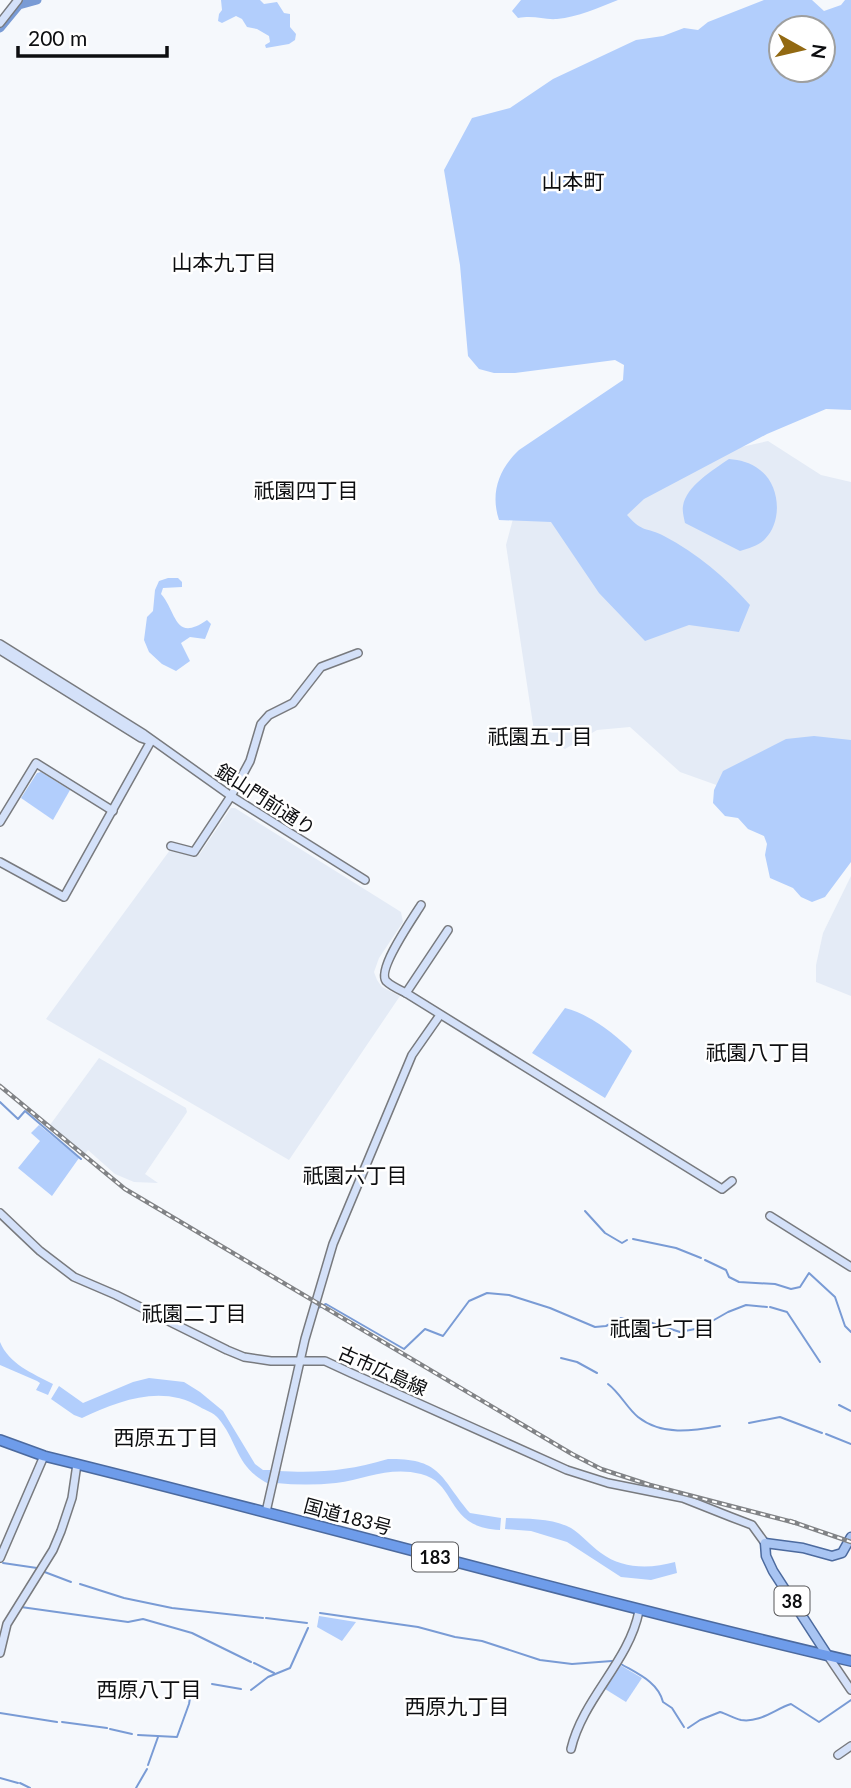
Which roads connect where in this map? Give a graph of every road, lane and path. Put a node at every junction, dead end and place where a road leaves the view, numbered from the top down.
1 (18, 0) edge
2 (0, 23) edge
3 (0, 644) edge
4 (0, 650) edge
5 (358, 653) dead end
6 (151, 741) junction
7 (231, 796) junction
8 (113, 811) junction
9 (0, 822) edge
10 (171, 846) dead end
11 (0, 862) edge
12 (365, 880) dead end
13 (421, 905) dead end
14 (448, 930) dead end
15 (406, 993) junction
16 (440, 1015) junction
17 (732, 1181) dead end
18 (0, 1213) edge
19 (770, 1216) dead end
20 (851, 1267) edge
21 (301, 1360) junction
22 (0, 1440) edge
23 (44, 1455) junction
24 (77, 1464) junction
25 (266, 1511) junction
26 (851, 1537) edge
27 (765, 1543) junction
28 (0, 1558) edge
29 (639, 1611) junction
30 (0, 1653) edge
31 (828, 1656) junction
32 (851, 1661) edge
33 (851, 1690) edge
34 (851, 1745) edge
35 (570, 1749) dead end
36 (838, 1755) dead end

1 - 2 street
3 - 6 street, 銀山門前通り
4 - 6 street, 銀山門前通り
5 - 7 street
6 - 7 street, 銀山門前通り
6 - 8 street
7 - 10 street
7 - 12 street, 銀山門前通り
8 - 9 street
8 - 11 street
13 - 15 street
14 - 15 street
15 - 16 street
16 - 17 street
16 - 21 street
18 - 21 street, 古市広島線
19 - 20 street
21 - 25 street
21 - 27 street, 古市広島線
22 - 23 highway, 国道183号 / 183
23 - 24 highway, 国道183号 / 183
23 - 28 street
24 - 25 highway, 国道183号 / 183
24 - 30 street
25 - 29 highway, 国道183号 / 183
26 - 27 main road
27 - 31 main road, 38
29 - 31 highway, 国道183号 / 183
29 - 35 street
31 - 32 highway, 国道183号 / 183
31 - 33 street
34 - 36 street

